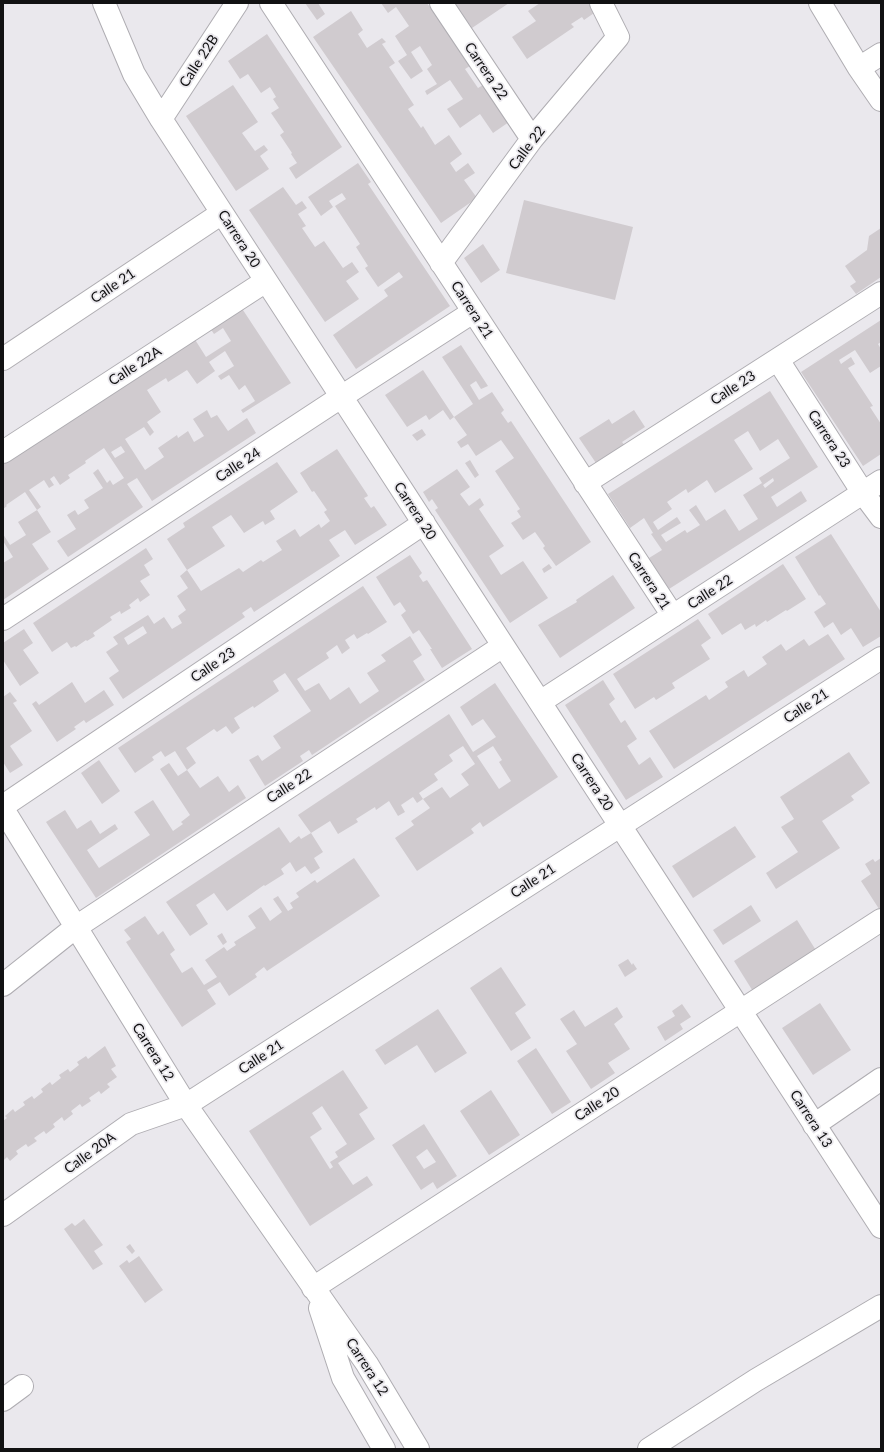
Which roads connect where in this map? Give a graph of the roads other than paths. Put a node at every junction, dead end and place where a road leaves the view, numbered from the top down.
1 (104, 3) edge
2 (237, 3) edge
3 (271, 3) edge
4 (441, 3) edge
5 (601, 3) edge
6 (820, 3) edge
7 (881, 54) edge
8 (859, 68) junction
9 (881, 100) edge
10 (161, 119) junction
11 (532, 139) junction
12 (222, 213) junction
13 (441, 263) junction
14 (266, 281) junction
15 (881, 293) edge
16 (473, 312) junction
17 (3, 359) edge
18 (778, 360) junction
19 (341, 397) junction
20 (3, 452) edge
21 (585, 483) junction
22 (872, 487) edge
23 (881, 517) edge
24 (424, 523) junction
25 (673, 616) junction
26 (3, 619) edge
27 (503, 646) junction
28 (881, 658) edge
29 (540, 702) junction
30 (3, 807) edge
31 (620, 825) junction
32 (881, 920) edge
33 (76, 927) junction
34 (3, 985) edge
35 (740, 1011) junction
36 (881, 1079) edge
37 (186, 1105) junction
38 (814, 1124) junction
39 (3, 1215) edge
40 (881, 1227) edge
41 (313, 1288) junction
42 (881, 1306) edge
43 (22, 1386) dead end
44 (3, 1400) edge
45 (384, 1449) edge
46 (418, 1449) edge
47 (649, 1449) edge

1 - 10 street, Carrera 20
2 - 10 street, Calle 22B
3 - 13 street, Carrera 21
4 - 11 street, Carrera 22
5 - 11 street, Calle 22
6 - 8 street
7 - 8 street
8 - 9 street
10 - 12 street, Carrera 20
11 - 13 street, Calle 22
12 - 14 street, Carrera 20
12 - 17 street, Calle 21
13 - 16 street, Carrera 21
14 - 19 street, Carrera 20
14 - 20 street, Calle 22A
15 - 18 street, Calle 23
16 - 19 street, Calle 24
16 - 21 street, Carrera 21
18 - 21 street, Calle 23
18 - 22 street, Carrera 23
19 - 24 street, Carrera 20
19 - 26 street, Calle 24
21 - 25 street, Carrera 21
22 - 23 street, Carrera 23
22 - 25 street, Calle 22
24 - 27 street, Carrera 20
24 - 30 street, Calle 23
25 - 29 street, Calle 22
27 - 29 street, Carrera 20
27 - 33 street, Calle 22
28 - 31 street, Calle 21
29 - 31 street, Carrera 20
30 - 33 street, Carrera 12
31 - 35 street, Carrera 20
31 - 37 street, Calle 21
32 - 35 street, Calle 20
33 - 34 street
33 - 37 street, Carrera 12
35 - 38 street, Carrera 13
35 - 41 street, Calle 20
36 - 38 street
37 - 39 street, Calle 20A
37 - 41 street, Carrera 12
38 - 40 street, Carrera 13
41 - 45 street, Carrera 12
41 - 46 street, Carrera 12
42 - 47 street
43 - 44 street

